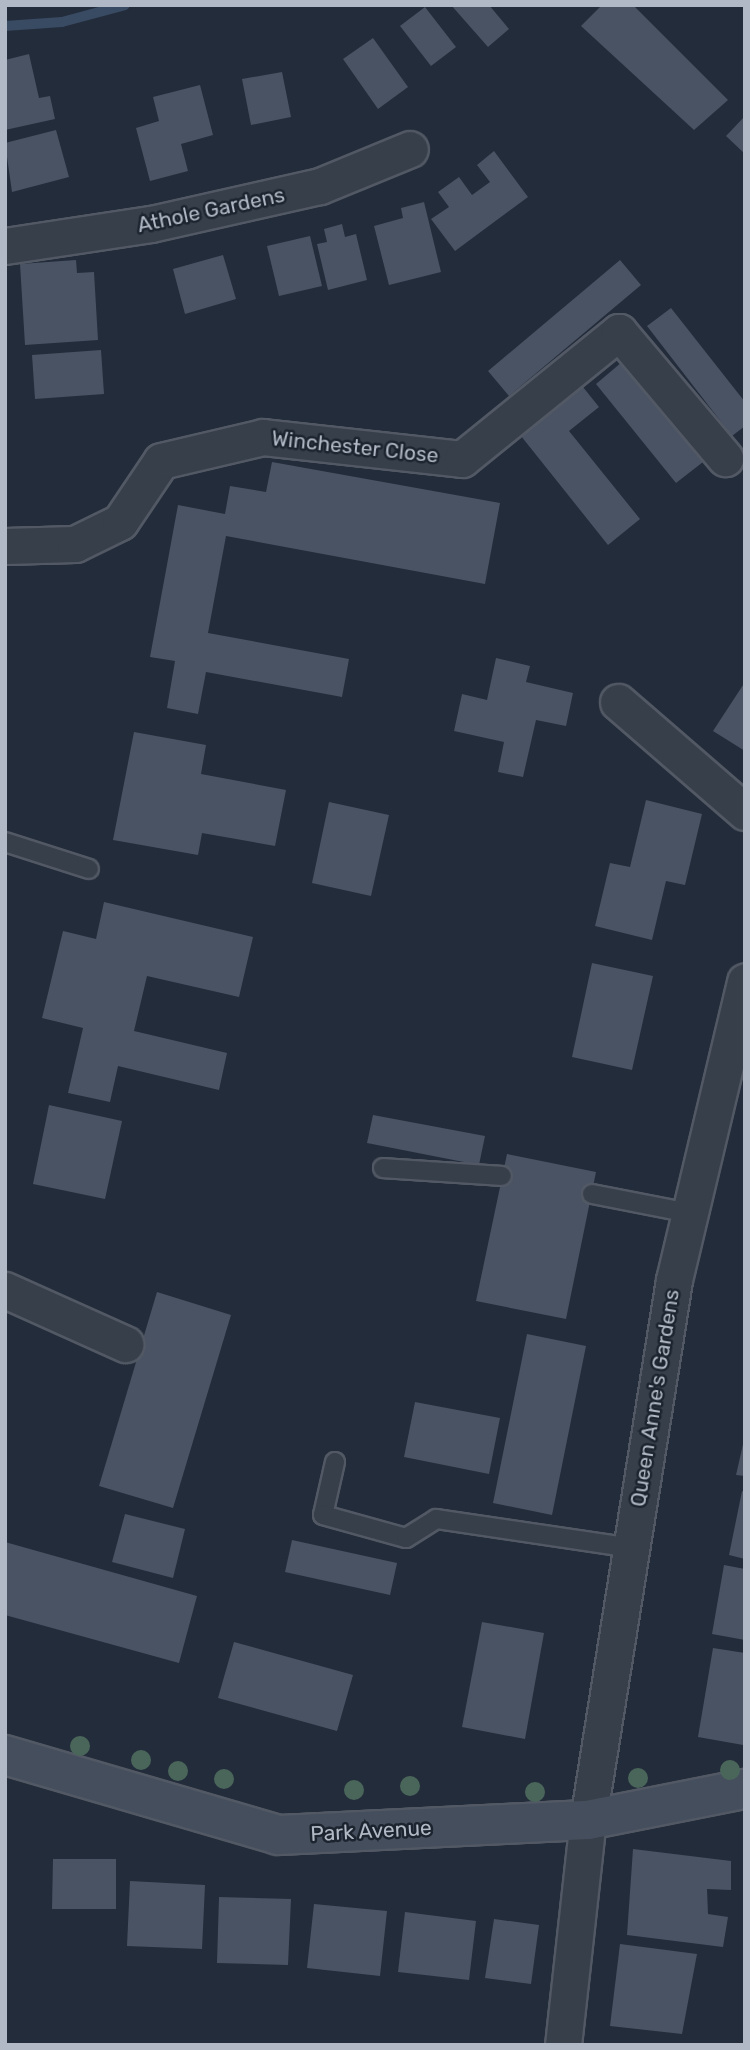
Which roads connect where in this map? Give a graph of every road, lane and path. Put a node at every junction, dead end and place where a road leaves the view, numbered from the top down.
1 (410, 149) dead end
2 (5, 246) edge
3 (725, 458) dead end
4 (5, 546) edge
5 (618, 702) dead end
6 (745, 811) edge
7 (5, 842) edge
8 (89, 869) dead end
9 (745, 981) edge
10 (383, 1168) dead end
11 (502, 1176) dead end
12 (592, 1195) dead end
13 (690, 1213) junction
14 (5, 1290) edge
15 (125, 1344) dead end
16 (335, 1462) dead end
17 (632, 1548) junction
18 (5, 1755) edge
19 (745, 1789) edge
20 (588, 1820) junction
21 (563, 2045) edge

1 - 2 street, Athole Gardens
3 - 4 street, Winchester Close
5 - 6 street
7 - 8 lane
9 - 13 street, Queen Anne's Gardens
10 - 11 lane
12 - 13 lane
13 - 17 street, Queen Anne's Gardens
14 - 15 street
16 - 17 lane
17 - 20 street, Queen Anne's Gardens
18 - 20 street, Park Avenue
19 - 20 street, Park Avenue
20 - 21 street, Queen Anne's Gardens

